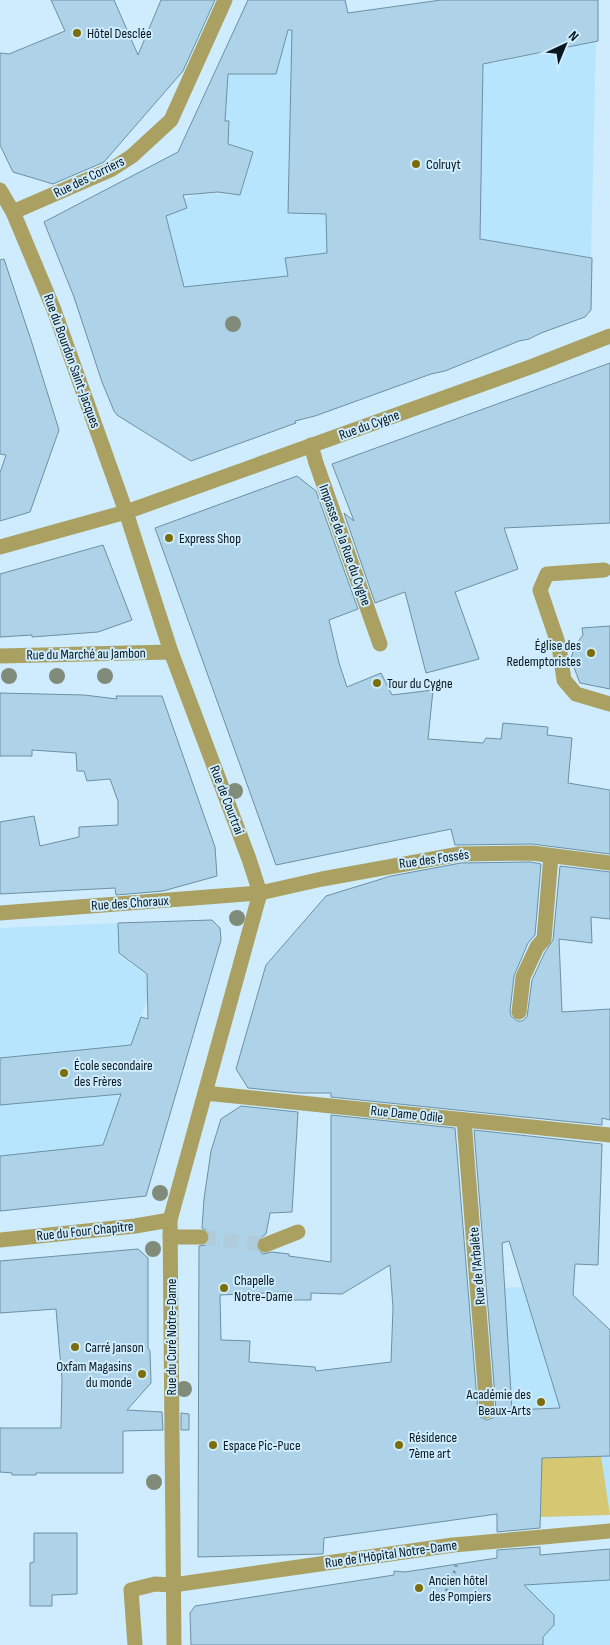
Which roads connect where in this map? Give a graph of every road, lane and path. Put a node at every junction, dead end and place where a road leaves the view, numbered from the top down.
1 (225, 0) edge
2 (0, 190) edge
3 (13, 212) junction
4 (610, 336) edge
5 (311, 445) junction
6 (126, 512) junction
7 (0, 547) edge
8 (604, 570) dead end
9 (380, 644) dead end
10 (171, 652) junction
11 (0, 656) edge
12 (610, 704) edge
13 (551, 856) junction
14 (610, 863) edge
15 (260, 894) junction
16 (0, 913) edge
17 (519, 1012) dead end
18 (205, 1093) junction
19 (464, 1120) junction
20 (610, 1135) edge
21 (170, 1220) junction
22 (298, 1232) dead end
23 (201, 1237) tunnel mouth
24 (170, 1238) junction
25 (0, 1240) edge
26 (265, 1245) tunnel mouth
27 (487, 1411) dead end
28 (610, 1531) edge
29 (453, 1545) junction
30 (173, 1585) junction
31 (441, 1603) dead end
32 (135, 1645) edge
33 (174, 1645) edge

1 - 3 street, Rue des Corriers
2 - 3 street, Rue du Bourdon Saint-Jacques
3 - 6 street, Rue du Bourdon Saint-Jacques
4 - 5 street, Rue du Cygne
5 - 6 street, Rue du Cygne
5 - 9 street, Impasse de la Rue du Cygne
6 - 7 street, Rue du Cygne
6 - 10 street, Rue de Courtrai
8 - 12 street
10 - 11 street, Rue du Marché au Jambon
10 - 15 street, Rue de Courtrai
13 - 14 street, Rue des Fossés
13 - 15 street, Rue des Fossés
13 - 17 street
15 - 16 street, Rue des Choraux
15 - 18 street
18 - 19 street, Rue Dame Odile
18 - 21 street, Rue du Curé Notre-Dame
19 - 20 street, Rue Dame Odile
19 - 27 street, Rue de l'Arbalète
21 - 24 street, Rue du Curé Notre-Dame
21 - 25 street, Rue du Four Chapitre
22 - 26 street
23 - 24 street
24 - 30 street, Rue du Curé Notre-Dame
28 - 29 street, Rue de l'Hôpital Notre-Dame
29 - 30 street, Rue de l'Hôpital Notre-Dame
29 - 31 path
30 - 32 street, Rue de l'Hôpital Notre-Dame
30 - 33 street, Rue du Curé Notre-Dame

